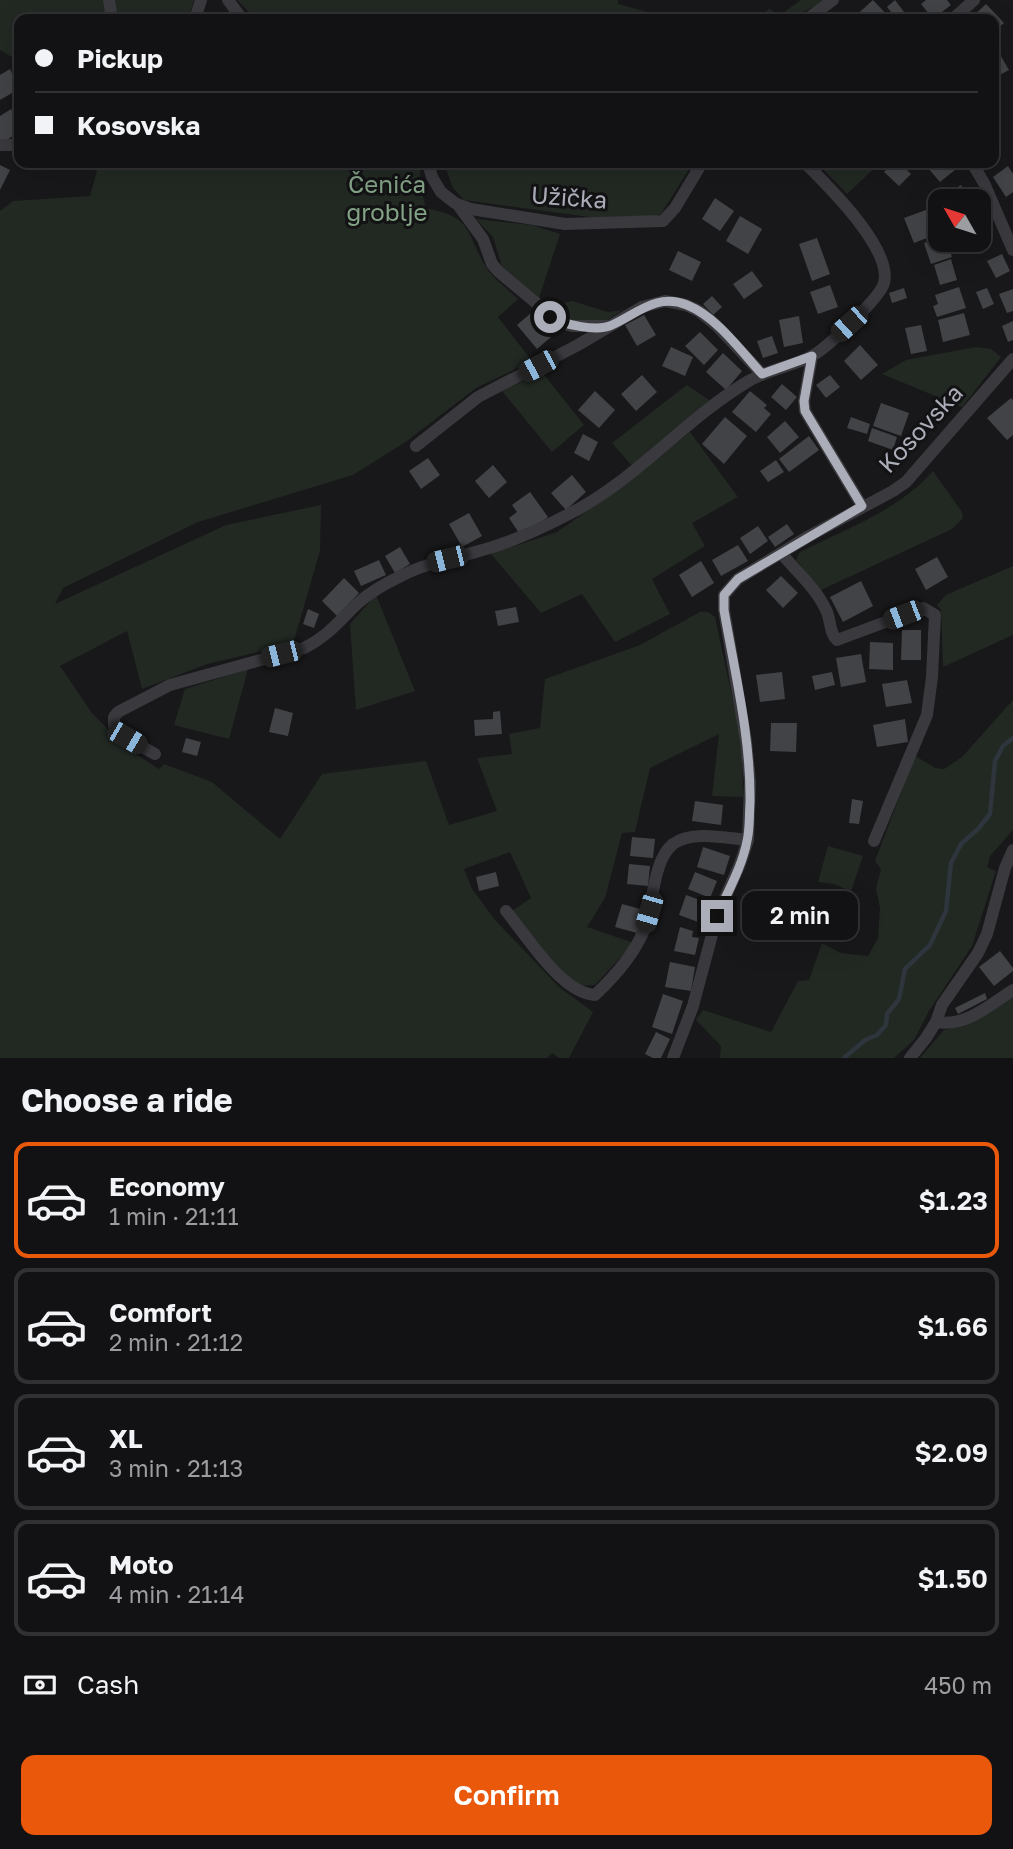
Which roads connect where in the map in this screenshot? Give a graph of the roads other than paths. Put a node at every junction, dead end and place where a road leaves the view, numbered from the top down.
1 (833, 0) edge
2 (974, 0) edge
3 (814, 14) edge
4 (959, 14) edge
5 (429, 168) edge
6 (699, 168) edge
7 (810, 168) edge
8 (975, 168) edge
9 (458, 205) junction
10 (1013, 250) edge
11 (610, 326) junction
12 (812, 356) junction
13 (1013, 359) edge
14 (762, 374) junction
15 (416, 446) dead end
16 (862, 506) junction
17 (781, 553) junction
18 (155, 754) dead end
19 (748, 839) junction
20 (874, 841) dead end
21 (1013, 850) edge
22 (1009, 867) edge
23 (506, 911) dead end
24 (1013, 990) edge
25 (936, 1022) junction
26 (673, 1058) edge
27 (911, 1058) edge

1 - 3 street
2 - 4 street
5 - 9 street
6 - 9 street, Užička
7 - 12 street
8 - 10 street
9 - 11 street
11 - 14 street
11 - 15 street
12 - 14 street
12 - 16 street
13 - 16 street, Kosovska
14 - 18 street
16 - 17 street, Kosovska
17 - 19 street, Kosovska
17 - 20 street
19 - 23 street
19 - 26 street, Kosovska
21 - 22 street
22 - 25 street
24 - 25 street
25 - 27 street

